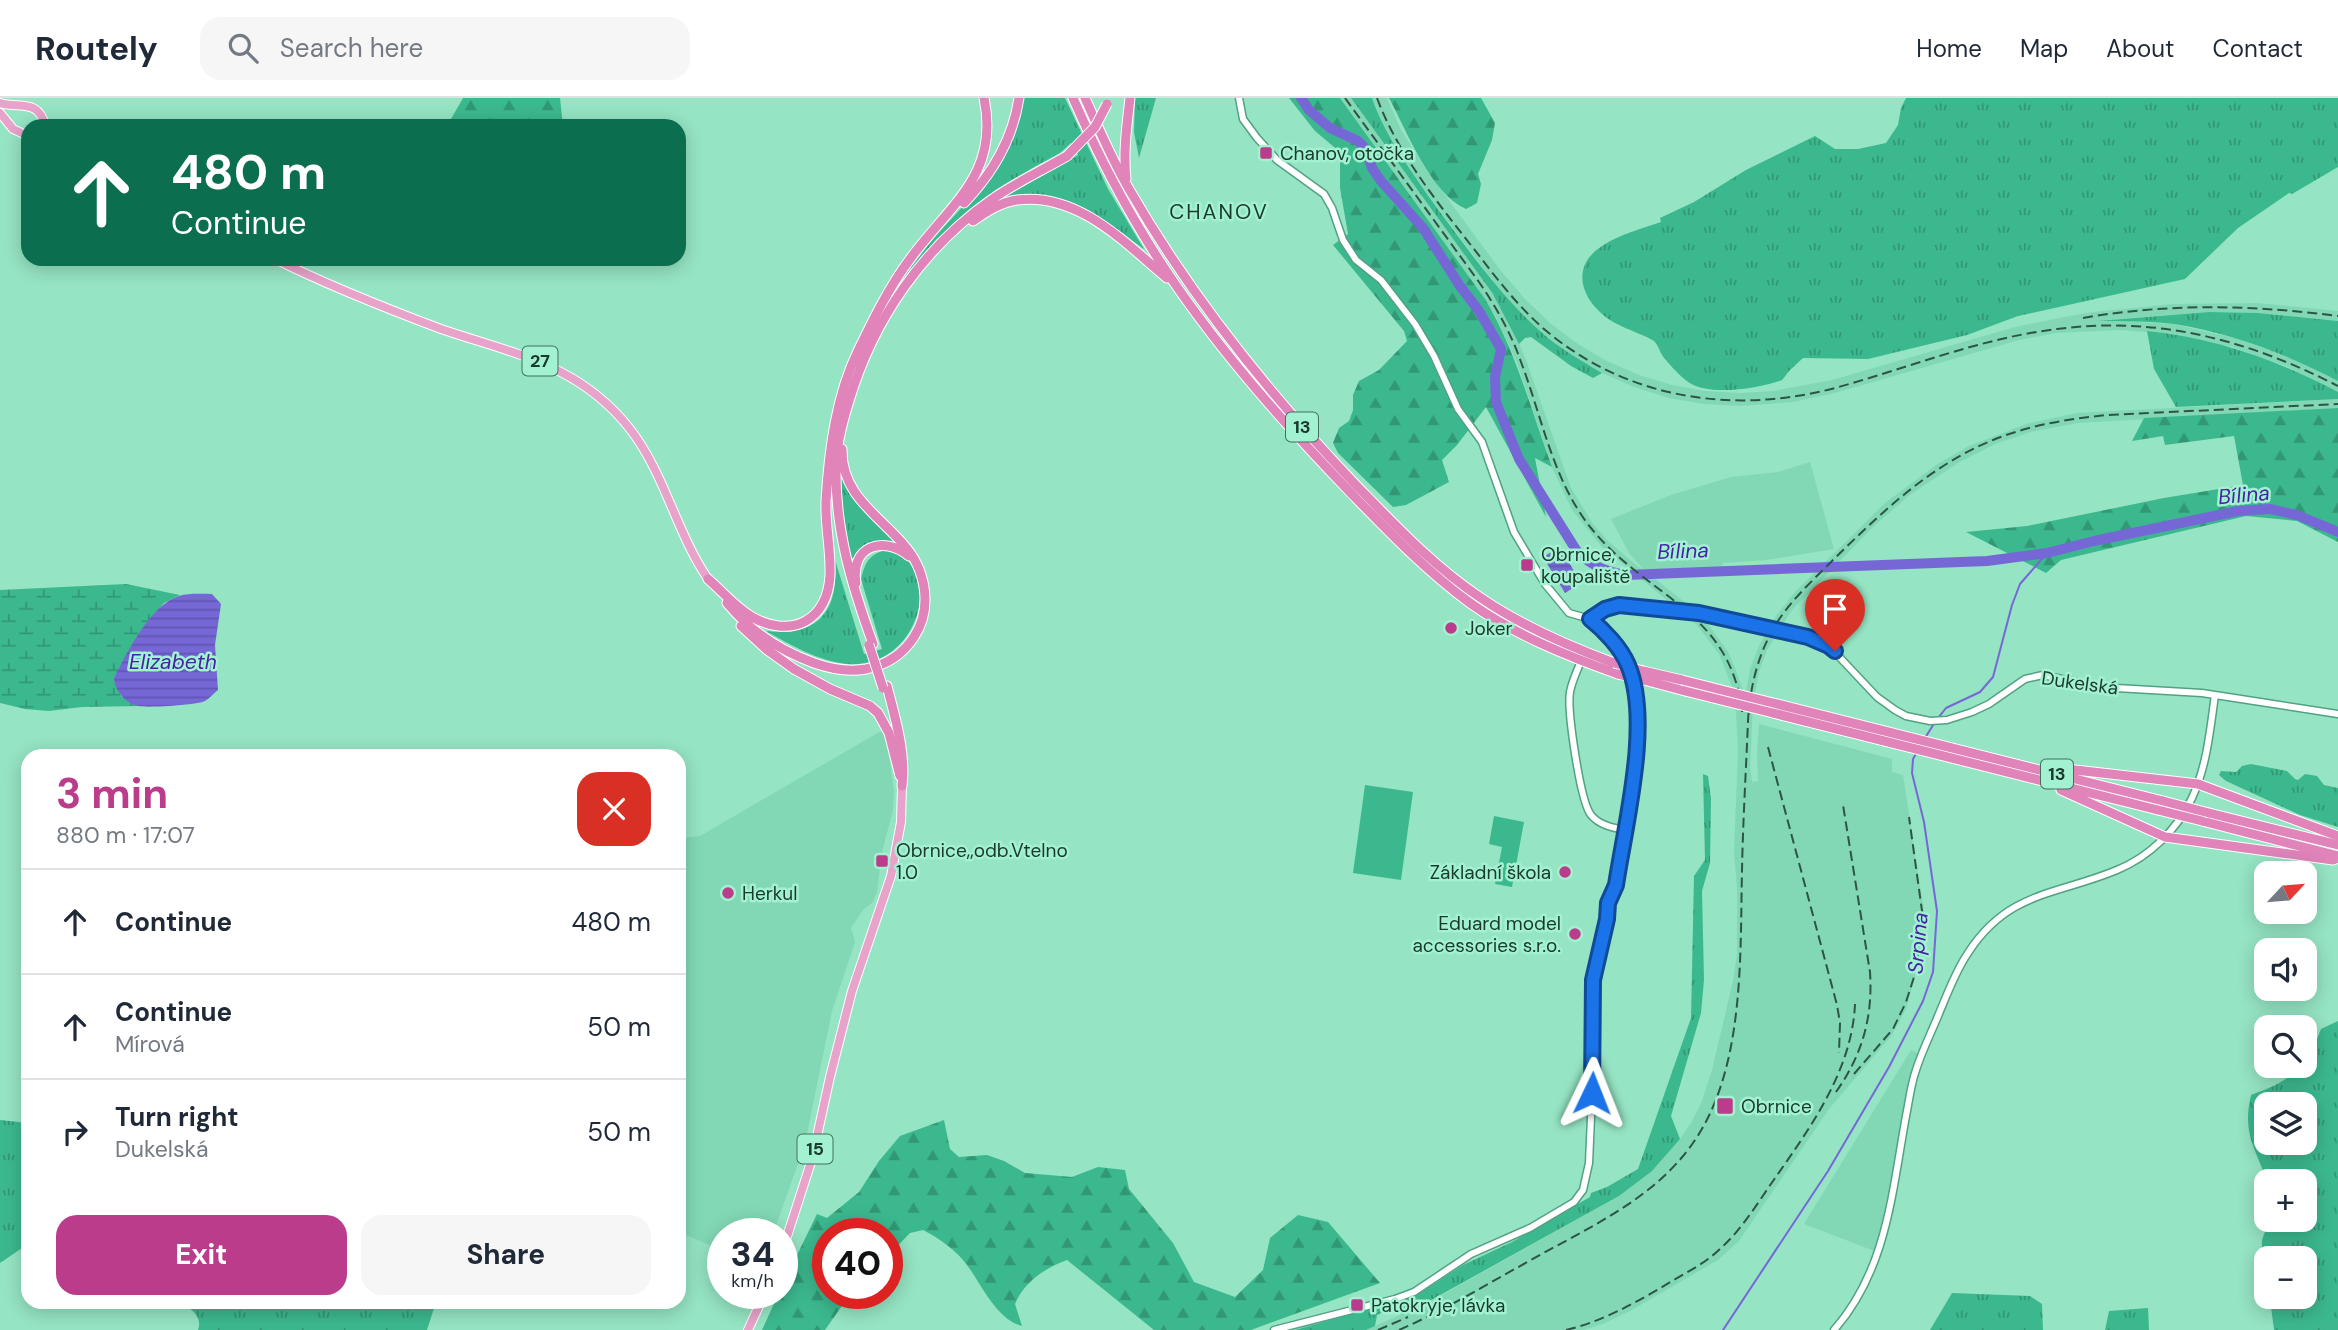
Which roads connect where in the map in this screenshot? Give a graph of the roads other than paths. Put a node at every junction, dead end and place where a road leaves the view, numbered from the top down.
1 (984, 98) edge
2 (1019, 98) edge
3 (1073, 98) edge
4 (1085, 98) edge
5 (1130, 98) edge
6 (1239, 98) edge
7 (1108, 101) edge
8 (0, 103) edge
9 (12, 106) junction
10 (0, 113) edge
11 (42, 119) edge
12 (8, 122) junction
13 (21, 133) edge
14 (1128, 187) junction
15 (290, 266) edge
16 (919, 268) junction
17 (1175, 284) junction
18 (885, 299) junction
19 (845, 416) junction
20 (829, 470) junction
21 (914, 559) junction
22 (708, 579) junction
23 (1590, 619) junction
24 (871, 644) junction
25 (1581, 661) junction
26 (1643, 676) junction
27 (2215, 695) junction
28 (1773, 708) junction
29 (2338, 714) edge
30 (1999, 760) junction
31 (901, 781) junction
32 (2198, 783) junction
33 (2051, 784) junction
34 (2161, 806) junction
35 (1625, 830) junction
36 (2338, 836) edge
37 (2165, 837) junction
38 (2338, 845) edge
39 (2338, 857) edge
40 (793, 1218) edge
41 (758, 1309) edge
42 (748, 1330) edge
43 (1275, 1330) edge
44 (1835, 1330) edge

1 - 18 highway
2 - 18 highway
3 - 17 highway, 13
4 - 14 highway, 13
5 - 14 highway
6 - 23 street
7 - 16 highway, bridge
8 - 9 main road
9 - 11 main road
9 - 12 main road
10 - 12 main road
12 - 13 main road
14 - 26 highway, 13, bridge
15 - 22 main road, 27
16 - 17 highway
16 - 19 highway
17 - 25 highway, 13
18 - 20 highway
19 - 21 highway
19 - 24 highway
20 - 22 highway
20 - 24 highway
21 - 22 highway
21 - 24 highway
22 - 31 highway
23 - 27 street, Dukelská
23 - 35 street
24 - 31 highway, bridge
25 - 26 highway, 13, bridge
25 - 35 street
26 - 28 highway, 13, bridge
26 - 28 highway, 13, bridge
27 - 29 street, Dukelská
27 - 32 street
28 - 30 highway, 13
28 - 33 highway, 13
30 - 32 highway
30 - 34 highway, 13
31 - 40 main road, 15
32 - 36 highway
32 - 37 street
33 - 34 highway, 13
33 - 37 highway
34 - 38 highway, 13, bridge
34 - 39 highway, 13, bridge
35 - 43 street
37 - 39 highway
37 - 44 street
41 - 42 main road

